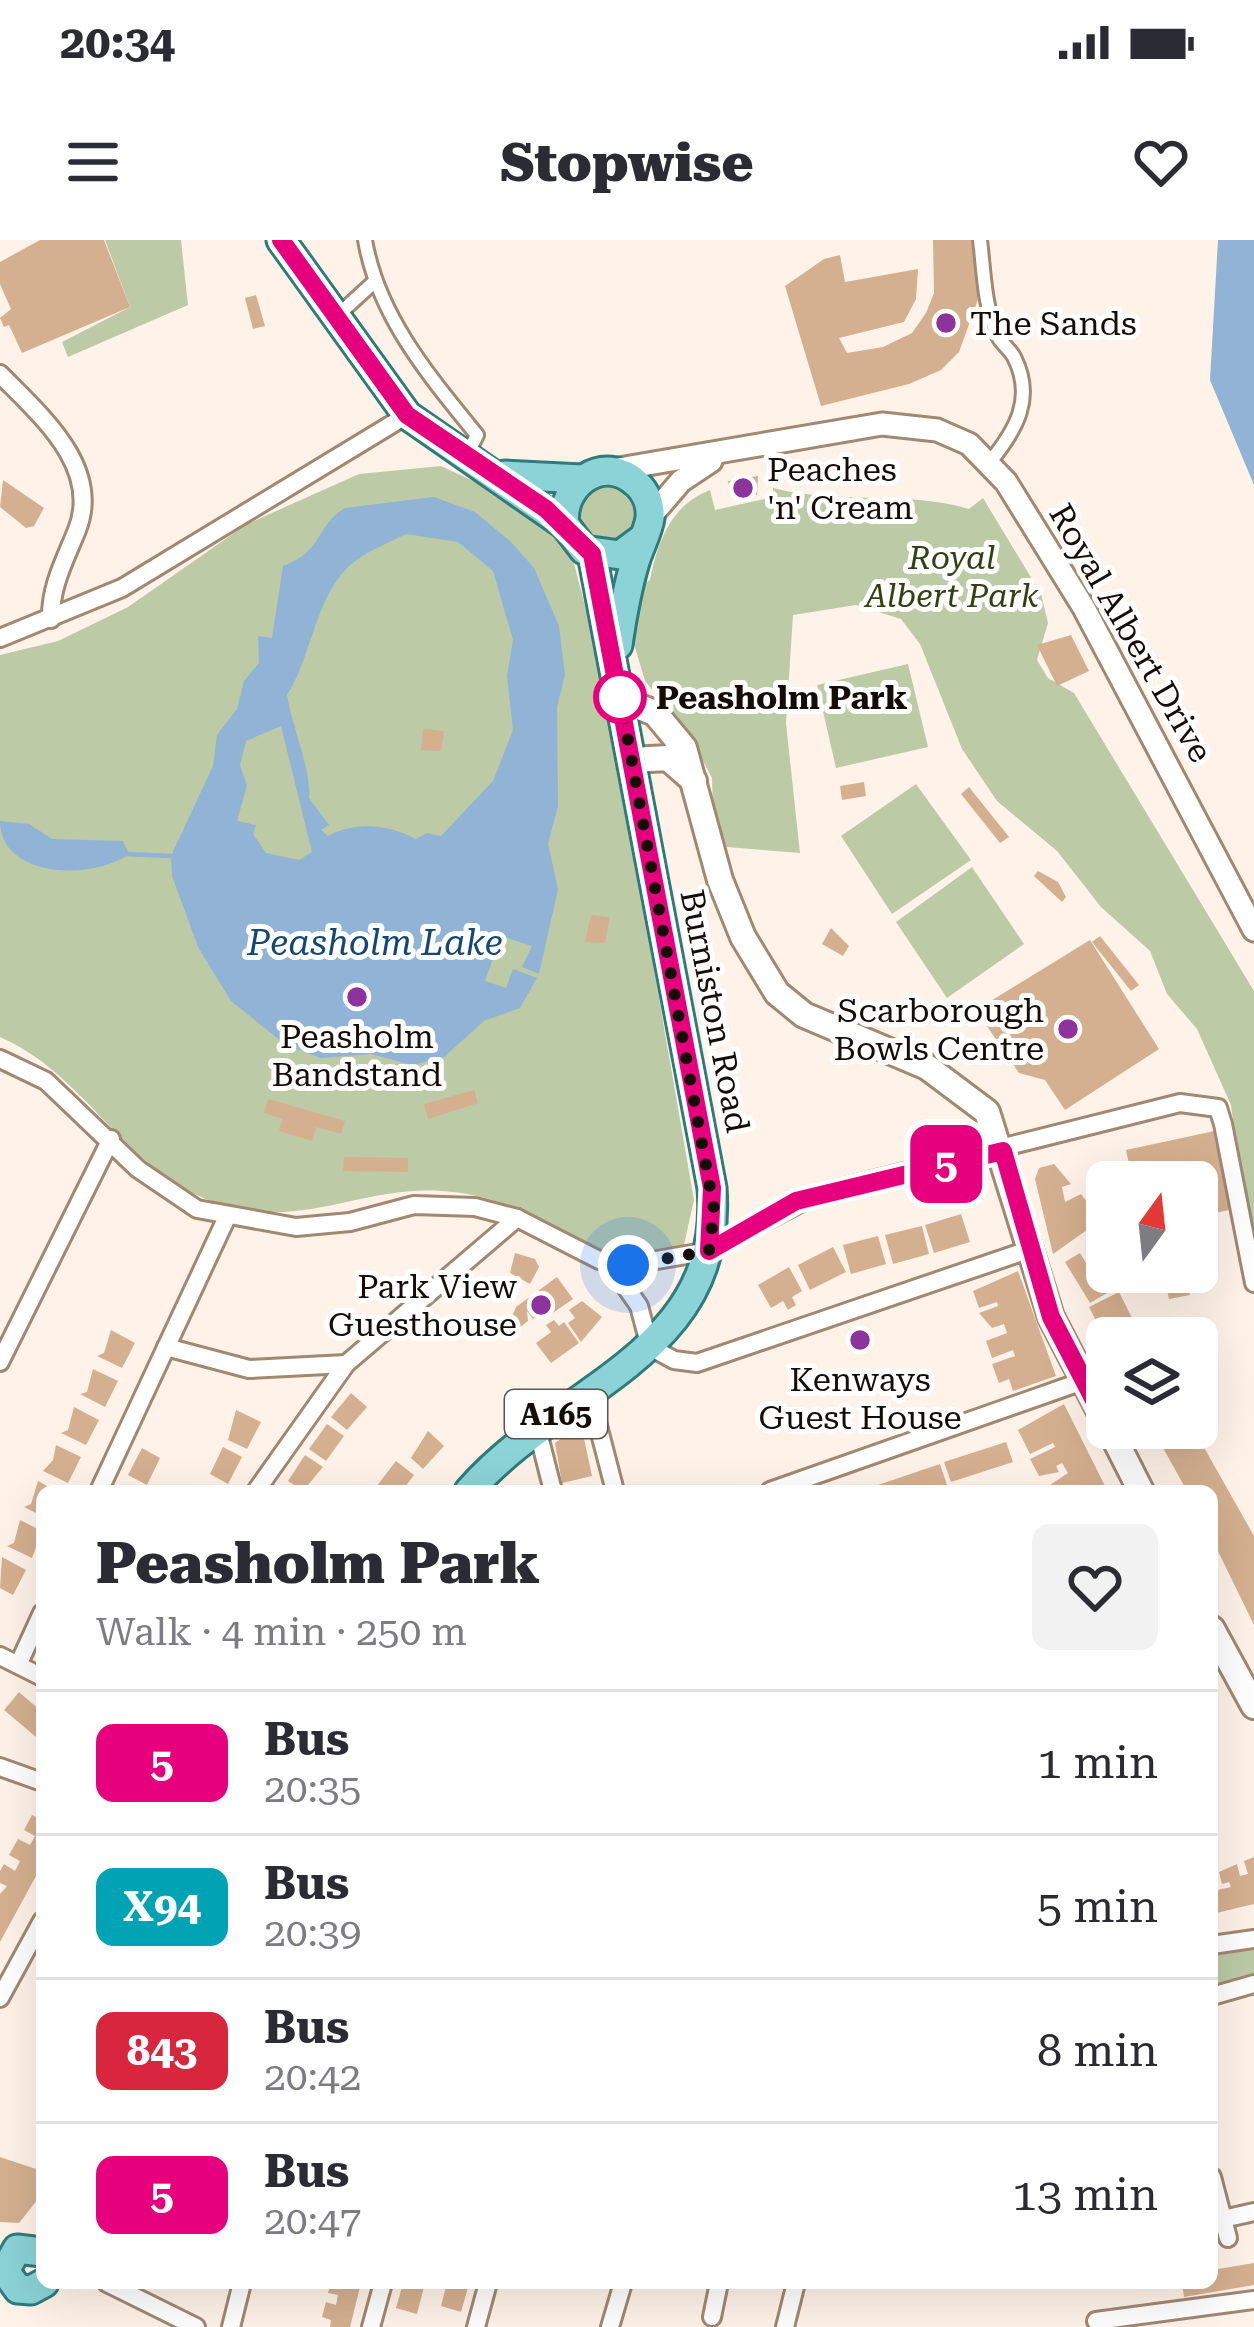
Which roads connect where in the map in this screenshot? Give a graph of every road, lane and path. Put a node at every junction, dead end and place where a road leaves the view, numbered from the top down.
1 (281, 240) edge
2 (365, 240) edge
3 (980, 240) edge
4 (373, 283) junction
5 (335, 317) junction
6 (0, 374) edge
7 (407, 415) junction
8 (722, 455) junction
9 (990, 462) junction
10 (474, 464) junction
11 (594, 475) junction
12 (565, 525) junction
13 (646, 527) junction
14 (592, 554) junction
15 (51, 619) junction
16 (0, 638) edge
17 (618, 687) junction
18 (632, 760) junction
19 (696, 782) junction
20 (1254, 929) edge
21 (0, 1059) edge
22 (111, 1139) junction
23 (1003, 1151) junction
24 (227, 1217) junction
25 (517, 1218) junction
26 (1028, 1250) junction
27 (709, 1251) junction
28 (609, 1263) junction
29 (1254, 1283) edge
30 (166, 1347) junction
31 (650, 1347) junction
32 (0, 1362) edge
33 (346, 1364) junction
34 (1083, 1381) junction
35 (1086, 1386) edge
36 (589, 1391) junction
37 (536, 1428) junction
38 (1120, 1449) edge
39 (102, 1485) edge
40 (260, 1485) edge
41 (475, 1485) edge
42 (551, 1485) edge
43 (613, 1485) edge
44 (787, 1485) edge
45 (1138, 1485) edge
46 (36, 1625) edge
47 (1218, 1640) edge
48 (0, 1656) edge
49 (19, 1663) junction
50 (36, 1673) edge
51 (1254, 1706) edge
52 (0, 1767) edge
53 (36, 1780) edge
54 (36, 1932) edge
55 (1254, 1939) edge
56 (1218, 1944) edge
57 (1254, 1984) edge
58 (1218, 1994) edge
59 (0, 1998) edge
60 (1218, 2200) edge
61 (1254, 2212) edge
62 (1223, 2219) junction
63 (1228, 2238) dead end
64 (14, 2263) edge
65 (36, 2285) edge
66 (119, 2289) edge
67 (240, 2289) edge
68 (381, 2289) edge
69 (486, 2289) edge
70 (621, 2289) edge
71 (718, 2289) edge
72 (794, 2289) edge
73 (1254, 2300) edge
74 (1218, 2306) junction
75 (712, 2317) dead end
76 (1107, 2322) edge
77 (196, 2327) edge
78 (231, 2327) edge
79 (371, 2327) edge
80 (476, 2327) edge
81 (610, 2327) edge
82 (785, 2327) edge
83 (1221, 2327) edge

1 - 5 main road
2 - 4 street
3 - 9 street
4 - 5 street
4 - 10 street
5 - 7 main road
6 - 15 street
7 - 10 main road
7 - 15 street
8 - 9 street, Royal Albert Drive
8 - 11 street
8 - 13 street
9 - 20 street, Royal Albert Drive
10 - 11 main road
10 - 12 main road
11 - 12 main road
11 - 13 main road
12 - 14 main road
13 - 14 main road
13 - 17 main road, Burniston Road / A165
14 - 17 main road, Burniston Road / A165
15 - 16 street
17 - 18 main road, Burniston Road / A165
17 - 19 main road
18 - 19 main road
18 - 27 main road, Burniston Road / A165
19 - 23 main road
21 - 22 street
22 - 24 street
22 - 32 street
23 - 26 main road
23 - 27 street
23 - 29 street
24 - 25 street
24 - 30 street
25 - 28 street
25 - 33 street
26 - 31 street
26 - 34 main road
27 - 28 street
27 - 31 main road, Burniston Road / A165
28 - 31 street
30 - 33 street
30 - 39 street
31 - 36 main road, A165
33 - 40 street
34 - 35 main road
34 - 44 street
36 - 37 main road, A165
36 - 43 street
37 - 41 main road, A165
37 - 42 street
38 - 45 main road
46 - 49 street
47 - 51 main road
48 - 49 street
49 - 50 street
52 - 53 street
54 - 59 street
55 - 56 street
57 - 58 street
60 - 62 street
61 - 62 street
62 - 63 street
64 - 65 main road
66 - 77 street
67 - 78 street
68 - 79 street
69 - 80 street
70 - 81 street
71 - 75 street
72 - 82 street
73 - 74 street
74 - 76 street
74 - 83 street

